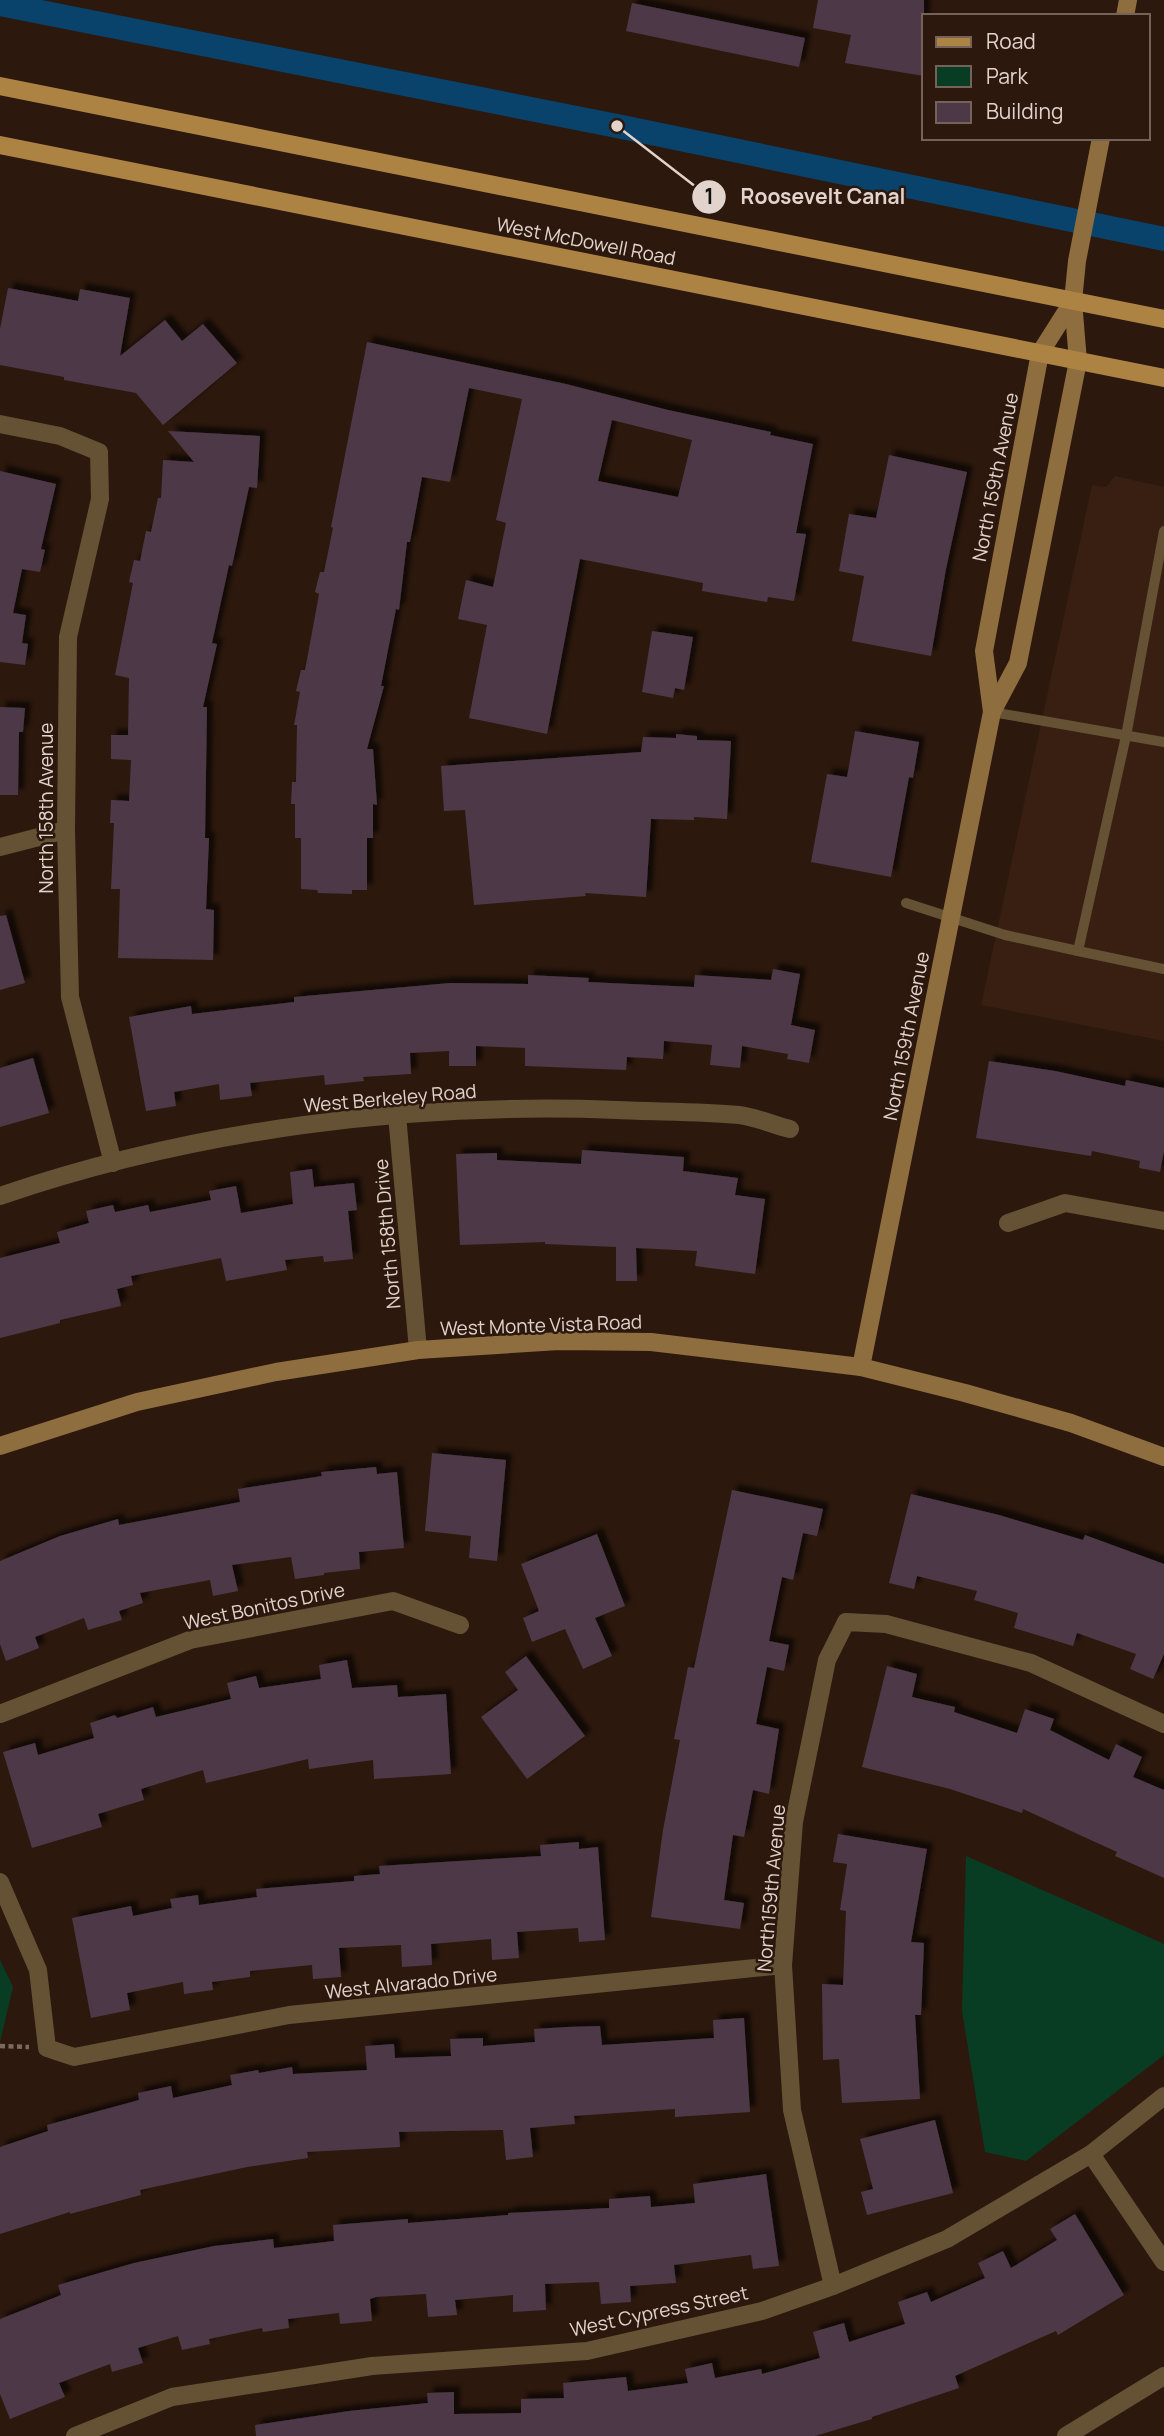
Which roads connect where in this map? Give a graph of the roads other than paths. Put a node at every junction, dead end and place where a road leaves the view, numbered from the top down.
1 (0, 86) edge
2 (1101, 140) edge
3 (0, 145) edge
4 (1073, 301) junction
5 (1164, 319) edge
6 (1040, 354) junction
7 (1078, 361) junction
8 (1164, 378) edge
9 (0, 424) edge
10 (1164, 531) edge
11 (992, 712) junction
12 (1126, 736) junction
13 (1164, 742) edge
14 (66, 830) junction
15 (0, 848) edge
16 (906, 902) dead end
17 (951, 918) junction
18 (1078, 951) junction
19 (1164, 969) edge
20 (397, 1115) junction
21 (790, 1129) dead end
22 (113, 1163) junction
23 (0, 1196) edge
24 (1164, 1221) edge
25 (1009, 1223) dead end
26 (418, 1350) junction
27 (861, 1367) junction
28 (0, 1446) edge
29 (1164, 1457) edge
30 (460, 1625) dead end
31 (0, 1714) edge
32 (1164, 1724) edge
33 (0, 1882) edge
34 (783, 1965) junction
35 (1164, 2096) edge
36 (1090, 2154) junction
37 (1164, 2262) edge
38 (833, 2286) junction
39 (1164, 2376) edge
40 (75, 2436) edge
41 (1066, 2436) edge

1 - 4 main road, West McDowell Road
2 - 4 street, North 159th Avenue
3 - 6 main road, West McDowell Road
4 - 5 main road, West McDowell Road
4 - 6 street, North 159th Avenue
4 - 7 street, North 159th Avenue
6 - 7 main road, West McDowell Road
6 - 11 street, North 159th Avenue
7 - 8 main road, West McDowell Road
7 - 11 street, North 159th Avenue
9 - 14 street, North 158th Avenue
10 - 12 lane
11 - 12 lane
11 - 17 street, North 159th Avenue
12 - 13 lane
12 - 18 lane
14 - 15 street
14 - 22 street, North 158th Avenue
16 - 17 lane
17 - 18 lane
17 - 27 street, North 159th Avenue
18 - 19 lane
20 - 21 street, West Berkeley Road
20 - 22 street, West Berkeley Road
20 - 26 street, North 158th Drive
22 - 23 street, West Berkeley Road
24 - 25 street
26 - 27 street, West Monte Vista Road
26 - 28 street, West Monte Vista Road
27 - 29 street, West Monte Vista Road
30 - 31 street, West Bonitos Drive
32 - 34 street, North159th Avenue
33 - 34 street, West Alvarado Drive
34 - 38 street, North159th Avenue
35 - 36 street, West Cypress Street
36 - 37 street
36 - 38 street, West Cypress Street
38 - 40 street, West Cypress Street
39 - 41 street

